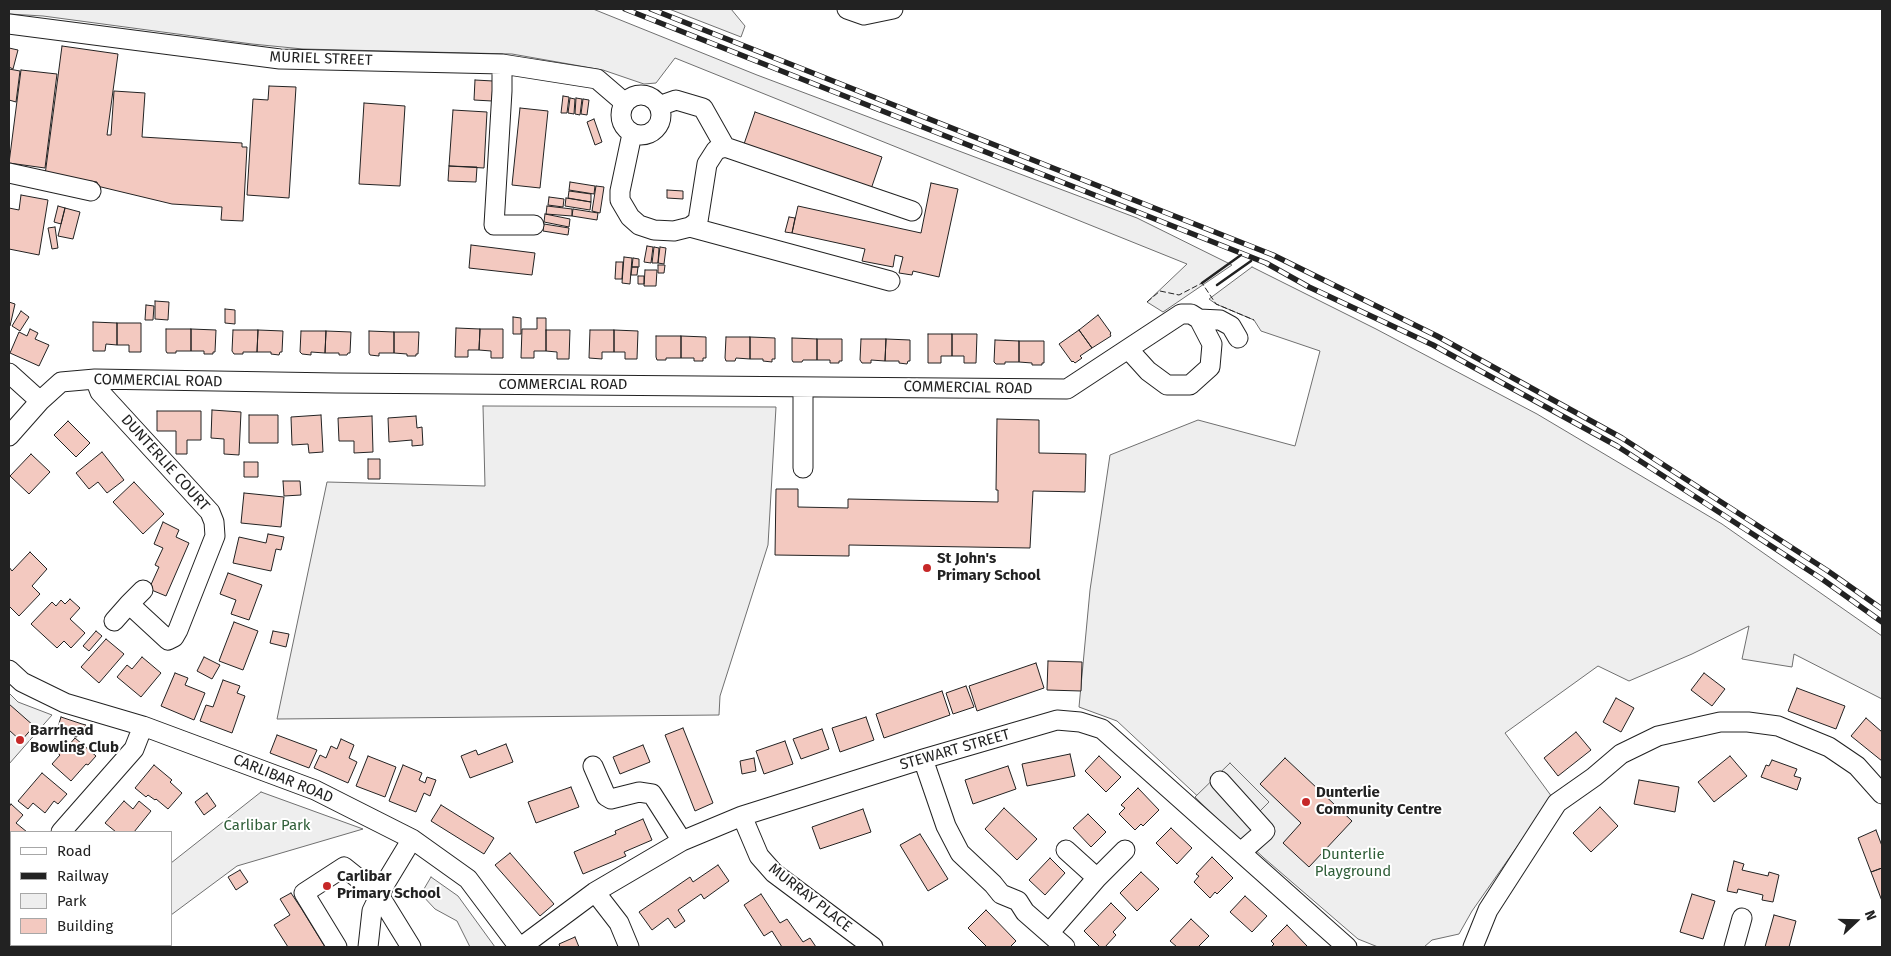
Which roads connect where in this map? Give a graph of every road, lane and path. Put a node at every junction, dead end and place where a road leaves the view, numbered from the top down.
1 (847, 9) edge
2 (893, 9) edge
3 (9, 24) edge
4 (502, 64) junction
5 (624, 103) junction
6 (659, 106) junction
7 (632, 134) junction
8 (725, 147) junction
9 (9, 173) edge
10 (90, 191) dead end
11 (912, 212) dead end
12 (534, 225) dead end
13 (690, 227) junction
14 (890, 281) dead end
15 (1199, 319) junction
16 (1238, 338) dead end
17 (1129, 350) junction
18 (9, 373) edge
19 (95, 379) junction
20 (803, 387) junction
21 (40, 401) junction
22 (9, 436) edge
23 (803, 468) dead end
24 (143, 590) dead end
25 (129, 604) junction
26 (114, 622) dead end
27 (9, 670) edge
28 (143, 726) junction
29 (923, 759) junction
30 (593, 766) dead end
31 (1220, 781) dead end
32 (1882, 794) edge
33 (742, 816) junction
34 (62, 831) edge
35 (412, 839) junction
36 (682, 841) junction
37 (1066, 850) dead end
38 (1125, 850) dead end
39 (1241, 852) junction
40 (1097, 878) junction
41 (595, 892) junction
42 (380, 895) junction
43 (1742, 918) dead end
44 (1050, 933) junction
45 (337, 947) edge
46 (368, 947) edge
47 (411, 947) edge
48 (520, 947) edge
49 (629, 947) edge
50 (873, 947) edge
51 (1064, 947) edge
52 (1347, 947) edge
53 (1473, 947) edge
54 (1734, 947) edge

1 - 2 street
3 - 4 street, MURIEL STREET
4 - 5 street, MURIEL STREET
4 - 12 street
5 - 6 street
5 - 7 street
6 - 7 street
6 - 8 street
7 - 13 street
8 - 11 street
8 - 13 street
9 - 10 street
13 - 14 street
15 - 16 street
15 - 17 street, COMMERCIAL ROAD
15 - 17 street
17 - 20 street, COMMERCIAL ROAD
18 - 21 street
19 - 20 street, COMMERCIAL ROAD
19 - 21 street, COMMERCIAL ROAD
19 - 25 street, DUNTERLIE COURT
20 - 23 street
21 - 22 street, COMMERCIAL ROAD
24 - 25 street
25 - 26 street
27 - 28 street, CARLIBAR ROAD
28 - 34 street
28 - 35 street, CARLIBAR ROAD
29 - 33 street, STEWART STREET
29 - 39 street, STEWART STREET
29 - 44 street
30 - 36 street
31 - 39 street
32 - 53 street
33 - 36 street, STEWART STREET
33 - 50 street, MURRAY PLACE
35 - 42 street
35 - 48 street, CARLIBAR ROAD
36 - 41 street, STEWART STREET
37 - 40 street
38 - 40 street
39 - 52 street, STEWART STREET
40 - 44 street
41 - 48 street, STEWART STREET
41 - 49 street
42 - 45 street
42 - 46 street
42 - 47 street
43 - 54 street
44 - 51 street

